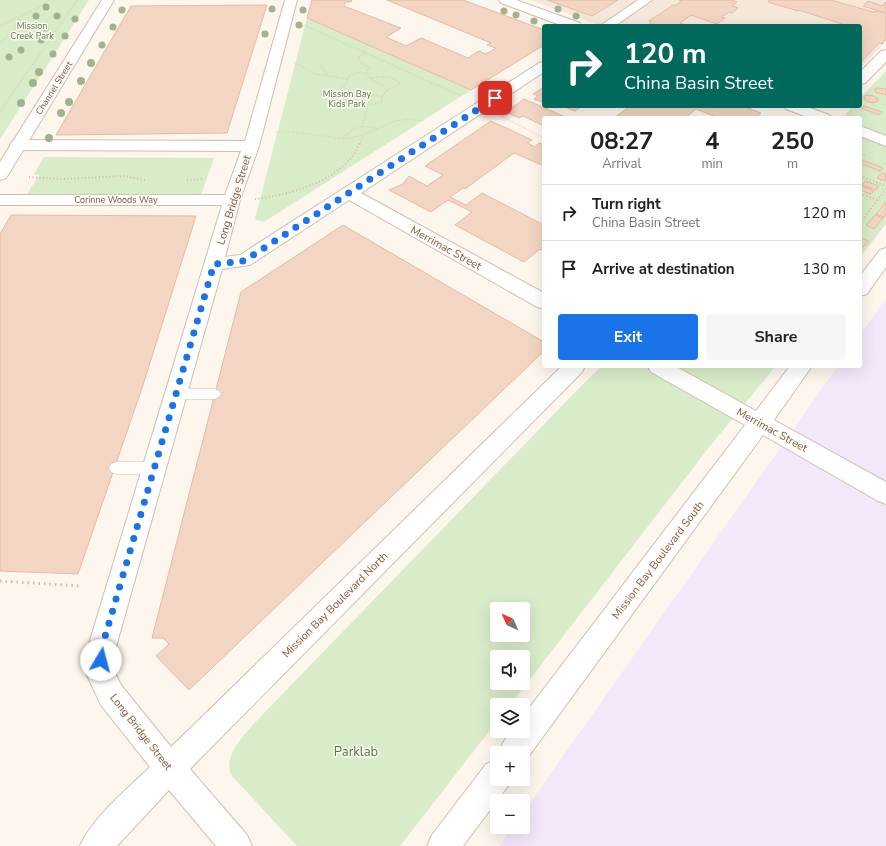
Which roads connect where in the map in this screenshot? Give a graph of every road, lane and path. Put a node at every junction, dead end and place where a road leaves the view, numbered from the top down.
1 (50, 0) edge
2 (77, 0) edge
3 (108, 0) edge
4 (291, 0) edge
5 (505, 0) edge
6 (646, 0) edge
7 (19, 17) junction
8 (287, 17) junction
9 (570, 24) edge
10 (609, 24) edge
11 (0, 26) edge
12 (0, 42) edge
13 (366, 53) junction
14 (886, 54) edge
15 (274, 62) junction
16 (321, 66) dead end
17 (542, 67) edge
18 (366, 74) junction
19 (328, 76) junction
20 (862, 78) edge
21 (348, 79) junction
22 (371, 79) junction
23 (387, 90) junction
24 (382, 97) junction
25 (364, 102) junction
26 (368, 104) junction
27 (483, 106) junction
28 (796, 108) edge
29 (833, 108) edge
30 (852, 111) dead end
31 (0, 112) edge
32 (497, 114) dead end
33 (818, 116) edge
34 (825, 116) edge
35 (848, 116) dead end
36 (362, 126) junction
37 (450, 127) junction
38 (377, 128) junction
39 (275, 132) dead end
40 (862, 132) edge
41 (363, 135) junction
42 (542, 137) edge
43 (344, 139) junction
44 (886, 141) edge
45 (18, 144) junction
46 (250, 146) junction
47 (0, 175) edge
48 (29, 177) dead end
49 (862, 177) edge
50 (207, 179) dead end
51 (149, 180) dead end
52 (184, 180) dead end
53 (886, 187) edge
54 (349, 193) junction
55 (862, 194) edge
56 (882, 194) junction
57 (886, 196) edge
58 (0, 200) edge
59 (232, 200) junction
60 (877, 200) junction
61 (862, 220) edge
62 (886, 254) edge
63 (214, 264) junction
64 (862, 286) edge
65 (542, 301) edge
66 (573, 368) edge
67 (662, 368) edge
68 (801, 368) edge
69 (175, 394) junction
70 (215, 394) dead end
71 (760, 423) junction
72 (116, 468) dead end
73 (154, 468) junction
74 (886, 494) edge
75 (0, 581) edge
76 (80, 586) dead end
77 (518, 746) edge
78 (170, 769) junction
79 (490, 784) edge
80 (96, 846) edge
81 (236, 846) edge
82 (444, 846) edge

1 - 7 path
2 - 31 path
3 - 45 street, Channel Street
4 - 8 street, Long Bridge Street
5 - 9 street
6 - 10 street
7 - 11 path
7 - 12 path
8 - 13 path
8 - 15 street, Long Bridge Street
13 - 18 path
13 - 27 path
14 - 20 street
15 - 19 path
15 - 46 street, Long Bridge Street
16 - 19 path
17 - 27 street
18 - 21 path
18 - 22 path
19 - 21 path
21 - 25 path
22 - 23 path
22 - 23 path
23 - 24 path
24 - 25 path
24 - 26 path
25 - 26 path
26 - 36 path
27 - 37 street
28 - 33 street
29 - 34 street
30 - 35 path
32 - 42 path
36 - 38 path
36 - 43 path
37 - 38 path
37 - 54 street
38 - 41 path
39 - 43 path
40 - 44 street
41 - 43 path
41 - 59 path
45 - 46 street
45 - 47 street, Channel Street
46 - 59 street, Long Bridge Street
48 - 51 path
49 - 53 path
50 - 52 path
53 - 56 path
54 - 63 street
54 - 65 street, Merrimac Street
55 - 60 path
56 - 57 path
56 - 60 path
58 - 59 street, Corinne Woods Way
59 - 63 street, Long Bridge Street
60 - 61 path
62 - 64 street
63 - 69 street, Long Bridge Street
66 - 78 street, Mission Bay Boulevard North
67 - 71 street, Merrimac Street
68 - 71 street, Mission Bay Boulevard South
69 - 70 lane
69 - 73 street, Long Bridge Street
71 - 74 street, Merrimac Street
71 - 77 street, Mission Bay Boulevard South
72 - 73 lane
73 - 78 street, Long Bridge Street
75 - 76 path
78 - 80 street, Mission Bay Boulevard North
78 - 81 street, Long Bridge Street
79 - 82 street

